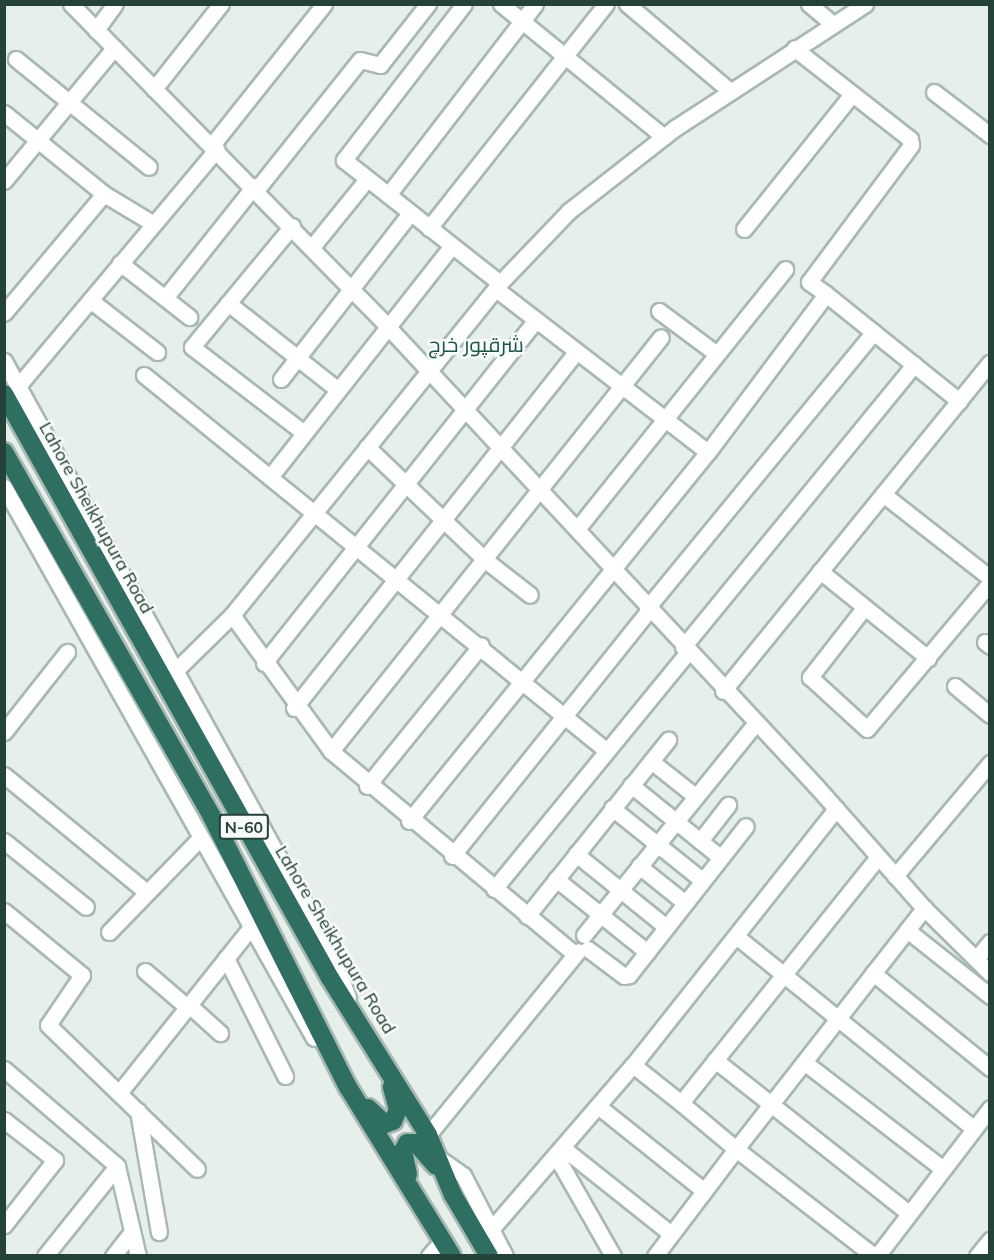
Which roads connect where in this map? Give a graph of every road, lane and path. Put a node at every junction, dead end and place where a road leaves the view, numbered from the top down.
1 (71, 4) edge
2 (115, 4) edge
3 (221, 4) edge
4 (324, 4) edge
5 (428, 4) edge
6 (464, 4) edge
7 (501, 4) edge
8 (535, 4) edge
9 (606, 4) edge
10 (627, 4) edge
11 (810, 4) edge
12 (865, 4) edge
13 (522, 22) junction
14 (833, 24) junction
15 (96, 30) junction
16 (114, 48) junction
17 (794, 48) junction
18 (565, 57) junction
19 (16, 59) dead end
20 (154, 89) junction
21 (730, 91) junction
22 (934, 92) dead end
23 (852, 94) junction
24 (69, 102) junction
25 (4, 113) edge
26 (990, 135) edge
27 (664, 137) junction
28 (38, 140) junction
29 (214, 147) junction
30 (149, 167) dead end
31 (367, 179) junction
32 (4, 181) edge
33 (255, 188) junction
34 (104, 194) junction
35 (388, 195) junction
36 (410, 213) junction
37 (152, 223) junction
38 (292, 226) junction
39 (429, 228) junction
40 (744, 229) dead end
41 (452, 246) junction
42 (312, 247) junction
43 (120, 263) junction
44 (785, 269) dead end
45 (498, 286) junction
46 (351, 289) junction
47 (826, 294) junction
48 (165, 298) junction
49 (90, 300) junction
50 (228, 303) junction
51 (659, 311) dead end
52 (4, 313) edge
53 (189, 317) dead end
54 (536, 320) junction
55 (388, 327) junction
56 (874, 332) junction
57 (661, 337) dead end
58 (157, 352) dead end
59 (576, 352) junction
60 (717, 354) junction
61 (297, 358) junction
62 (4, 361) edge
63 (990, 363) edge
64 (914, 365) junction
65 (428, 372) junction
66 (144, 375) dead end
67 (281, 379) dead end
68 (984, 380) edge
69 (622, 387) junction
70 (11, 390) edge
71 (338, 390) junction
72 (959, 401) junction
73 (465, 413) junction
74 (667, 419) junction
75 (304, 433) junction
76 (367, 447) junction
77 (501, 449) junction
78 (4, 452) edge
79 (708, 452) junction
80 (270, 477) junction
81 (406, 487) junction
82 (539, 489) junction
83 (883, 494) junction
84 (7, 499) edge
85 (314, 512) junction
86 (443, 522) junction
87 (577, 529) junction
88 (358, 547) junction
89 (484, 559) junction
90 (614, 566) junction
91 (820, 572) junction
92 (990, 578) edge
93 (397, 579) junction
94 (990, 583) edge
95 (530, 595) dead end
96 (864, 608) junction
97 (648, 609) junction
98 (441, 614) junction
99 (232, 615) junction
100 (481, 645) junction
101 (685, 650) junction
102 (67, 652) dead end
103 (928, 658) junction
104 (264, 663) junction
105 (175, 672) junction
106 (523, 680) junction
107 (956, 686) dead end
108 (723, 691) junction
109 (294, 708) junction
110 (565, 715) junction
111 (990, 715) edge
112 (7, 722) edge
113 (754, 725) junction
114 (668, 740) dead end
115 (331, 751) junction
116 (607, 751) junction
117 (651, 761) junction
118 (990, 763) edge
119 (4, 775) edge
120 (631, 785) junction
121 (367, 786) junction
122 (695, 796) junction
123 (728, 805) dead end
124 (612, 808) junction
125 (836, 809) junction
126 (409, 821) junction
127 (675, 821) junction
128 (746, 826) dead end
129 (200, 838) junction
130 (4, 841) edge
131 (700, 841) junction
132 (657, 844) junction
133 (576, 854) junction
134 (452, 856) junction
135 (878, 857) junction
136 (720, 858) junction
137 (639, 866) junction
138 (895, 876) junction
139 (556, 879) junction
140 (702, 880) junction
141 (494, 889) junction
142 (620, 890) junction
143 (144, 891) junction
144 (685, 903) junction
145 (86, 907) dead end
146 (924, 908) junction
147 (4, 911) edge
148 (600, 915) junction
149 (527, 916) junction
150 (251, 927) junction
151 (666, 927) junction
152 (907, 930) junction
153 (109, 932) dead end
154 (736, 936) junction
155 (990, 942) edge
156 (581, 947) junction
157 (647, 952) junction
158 (226, 958) junction
159 (976, 959) junction
160 (145, 971) dead end
161 (873, 973) junction
162 (990, 973) edge
163 (784, 974) junction
164 (990, 996) edge
165 (188, 1006) junction
166 (837, 1019) junction
167 (357, 1021) junction
168 (220, 1033) dead end
169 (715, 1060) junction
170 (804, 1062) junction
171 (384, 1063) junction
172 (633, 1065) junction
173 (990, 1068) edge
174 (4, 1069) edge
175 (285, 1076) dead end
176 (348, 1087) junction
177 (119, 1093) junction
178 (681, 1102) junction
179 (770, 1105) junction
180 (598, 1106) junction
181 (990, 1108) edge
182 (138, 1111) junction
183 (4, 1120) edge
184 (974, 1129) junction
185 (428, 1135) junction
186 (736, 1149) junction
187 (560, 1152) junction
188 (440, 1159) junction
189 (117, 1166) junction
190 (197, 1169) dead end
191 (943, 1169) junction
192 (446, 1178) junction
193 (704, 1191) junction
194 (414, 1193) junction
195 (909, 1214) junction
196 (4, 1225) edge
197 (494, 1227) junction
198 (132, 1232) junction
199 (159, 1232) dead end
200 (671, 1234) junction
201 (990, 1240) edge
202 (448, 1248) edge
203 (45, 1256) edge
204 (113, 1256) edge
205 (138, 1256) edge
206 (429, 1256) edge
207 (489, 1256) edge
208 (505, 1256) edge
209 (613, 1256) edge
210 (655, 1256) edge
211 (876, 1256) edge
212 (977, 1256) edge

1 - 15 street
2 - 15 street
3 - 20 street
4 - 29 street
5 - 33 street
6 - 31 street
7 - 13 street
8 - 13 street
9 - 18 street
10 - 21 street
11 - 14 street
12 - 14 street
13 - 18 street
13 - 35 street
14 - 17 street
15 - 16 street
16 - 20 street
16 - 24 street
17 - 21 street
17 - 23 street
18 - 27 street
18 - 39 street
19 - 24 street
20 - 29 street
21 - 27 street
22 - 26 street
23 - 40 street
23 - 47 street
24 - 28 street
24 - 30 street
25 - 28 street
27 - 45 street
28 - 32 street
28 - 34 street
29 - 33 street
29 - 37 street
31 - 35 street
31 - 42 street
33 - 38 street
33 - 48 street
34 - 37 street
34 - 52 street
35 - 36 street
36 - 39 street
36 - 46 street
37 - 43 street
38 - 42 street
38 - 50 street
39 - 41 street
41 - 45 street
41 - 55 street
42 - 46 street
43 - 48 street
43 - 49 street
44 - 60 street
45 - 54 street
45 - 65 street
46 - 55 street
46 - 61 street
47 - 56 street
47 - 79 street
48 - 53 street
49 - 58 street
49 - 70 street
50 - 61 street
50 - 75 street
51 - 60 street
54 - 59 street
54 - 73 street
55 - 65 street
55 - 71 street
56 - 64 street
56 - 97 street
57 - 69 street
59 - 69 street
59 - 77 street
60 - 74 street
61 - 67 street
61 - 71 street
62 - 70 street
63 - 68 street
64 - 72 street
64 - 101 street
65 - 73 street
65 - 76 street
66 - 80 street
68 - 72 street
69 - 74 street
69 - 82 street
70 - 105 street
70 - 167 highway, Lahore Sheikhupura Road / N-60
71 - 75 street
72 - 83 street
73 - 77 street
73 - 81 street
74 - 79 street
74 - 87 street
75 - 80 street
76 - 81 street
76 - 85 street
77 - 82 street
77 - 86 street
78 - 176 highway, N-60
79 - 90 street
80 - 85 street
81 - 86 street
81 - 88 street
82 - 87 street
82 - 89 street
83 - 91 street
83 - 92 street
84 - 129 street
85 - 88 street
85 - 99 street
86 - 89 street
86 - 93 street
87 - 90 street
88 - 93 street
88 - 104 street
89 - 95 street
89 - 98 street
90 - 97 street
90 - 106 street
91 - 96 street
91 - 108 street
93 - 98 street
93 - 109 street
94 - 103 street
96 - 103 street
96 - 103 street
97 - 101 street
97 - 110 street
98 - 100 street
98 - 115 street
99 - 104 street
99 - 105 street
100 - 106 street
100 - 121 street
101 - 108 street
101 - 116 street
102 - 112 street
104 - 109 street
105 - 167 street
106 - 110 street
106 - 126 street
107 - 111 street
108 - 113 street
109 - 115 street
110 - 116 street
110 - 134 street
113 - 122 street
113 - 125 street
114 - 117 street
115 - 121 street
116 - 141 street
117 - 120 street
117 - 122 street
118 - 138 street
119 - 143 street
120 - 124 street
120 - 127 street
121 - 126 street
122 - 127 street
123 - 131 street
124 - 132 street
124 - 133 street
125 - 135 street
125 - 154 street
126 - 134 street
127 - 131 street
127 - 132 street
128 - 136 street
129 - 143 street
129 - 150 street
130 - 145 street
131 - 136 street
132 - 137 street
132 - 140 street
133 - 139 street
133 - 142 street
134 - 141 street
135 - 138 street
135 - 163 street
136 - 140 street
137 - 142 street
137 - 144 street
138 - 146 street
139 - 148 street
139 - 149 street
140 - 144 street
141 - 149 street
142 - 148 street
142 - 151 street
143 - 153 street
144 - 151 street
146 - 152 street
146 - 159 street
147 - 177 street
148 - 156 street
148 - 157 street
149 - 156 street
150 - 158 street
150 - 176 street
151 - 157 street
152 - 161 street
152 - 164 street
154 - 163 street
154 - 172 street
155 - 159 street
156 - 157 street
156 - 185 street
158 - 165 street
158 - 175 street
159 - 162 street
160 - 165 street
161 - 166 street
161 - 173 street
163 - 166 street
163 - 169 street
165 - 168 street
165 - 177 street
166 - 170 street
166 - 184 street
167 - 171 highway, Lahore Sheikhupura Road / N-60
169 - 178 street
169 - 179 street
170 - 179 street
170 - 191 street
171 - 176 highway
171 - 185 highway, Lahore Sheikhupura Road / N-60
172 - 178 street
172 - 180 street
174 - 189 street
176 - 194 highway, N-60
177 - 182 street
178 - 186 street
179 - 186 street
179 - 195 street
180 - 187 street
180 - 193 street
181 - 184 street
182 - 190 street
182 - 199 street
183 - 196 street
184 - 191 street
185 - 188 highway, Lahore Sheikhupura Road / N-60
186 - 193 street
186 - 211 street
187 - 197 street
187 - 200 street
187 - 209 street
188 - 192 highway, Lahore Sheikhupura Road / N-60
188 - 197 street
189 - 198 street
189 - 203 street
191 - 195 street
192 - 194 highway
192 - 207 highway, Lahore Sheikhupura Road / N-60
193 - 200 street
194 - 202 highway, N-60
195 - 211 street
197 - 208 street
198 - 204 street
198 - 205 street
200 - 210 street
201 - 212 street
202 - 206 street

